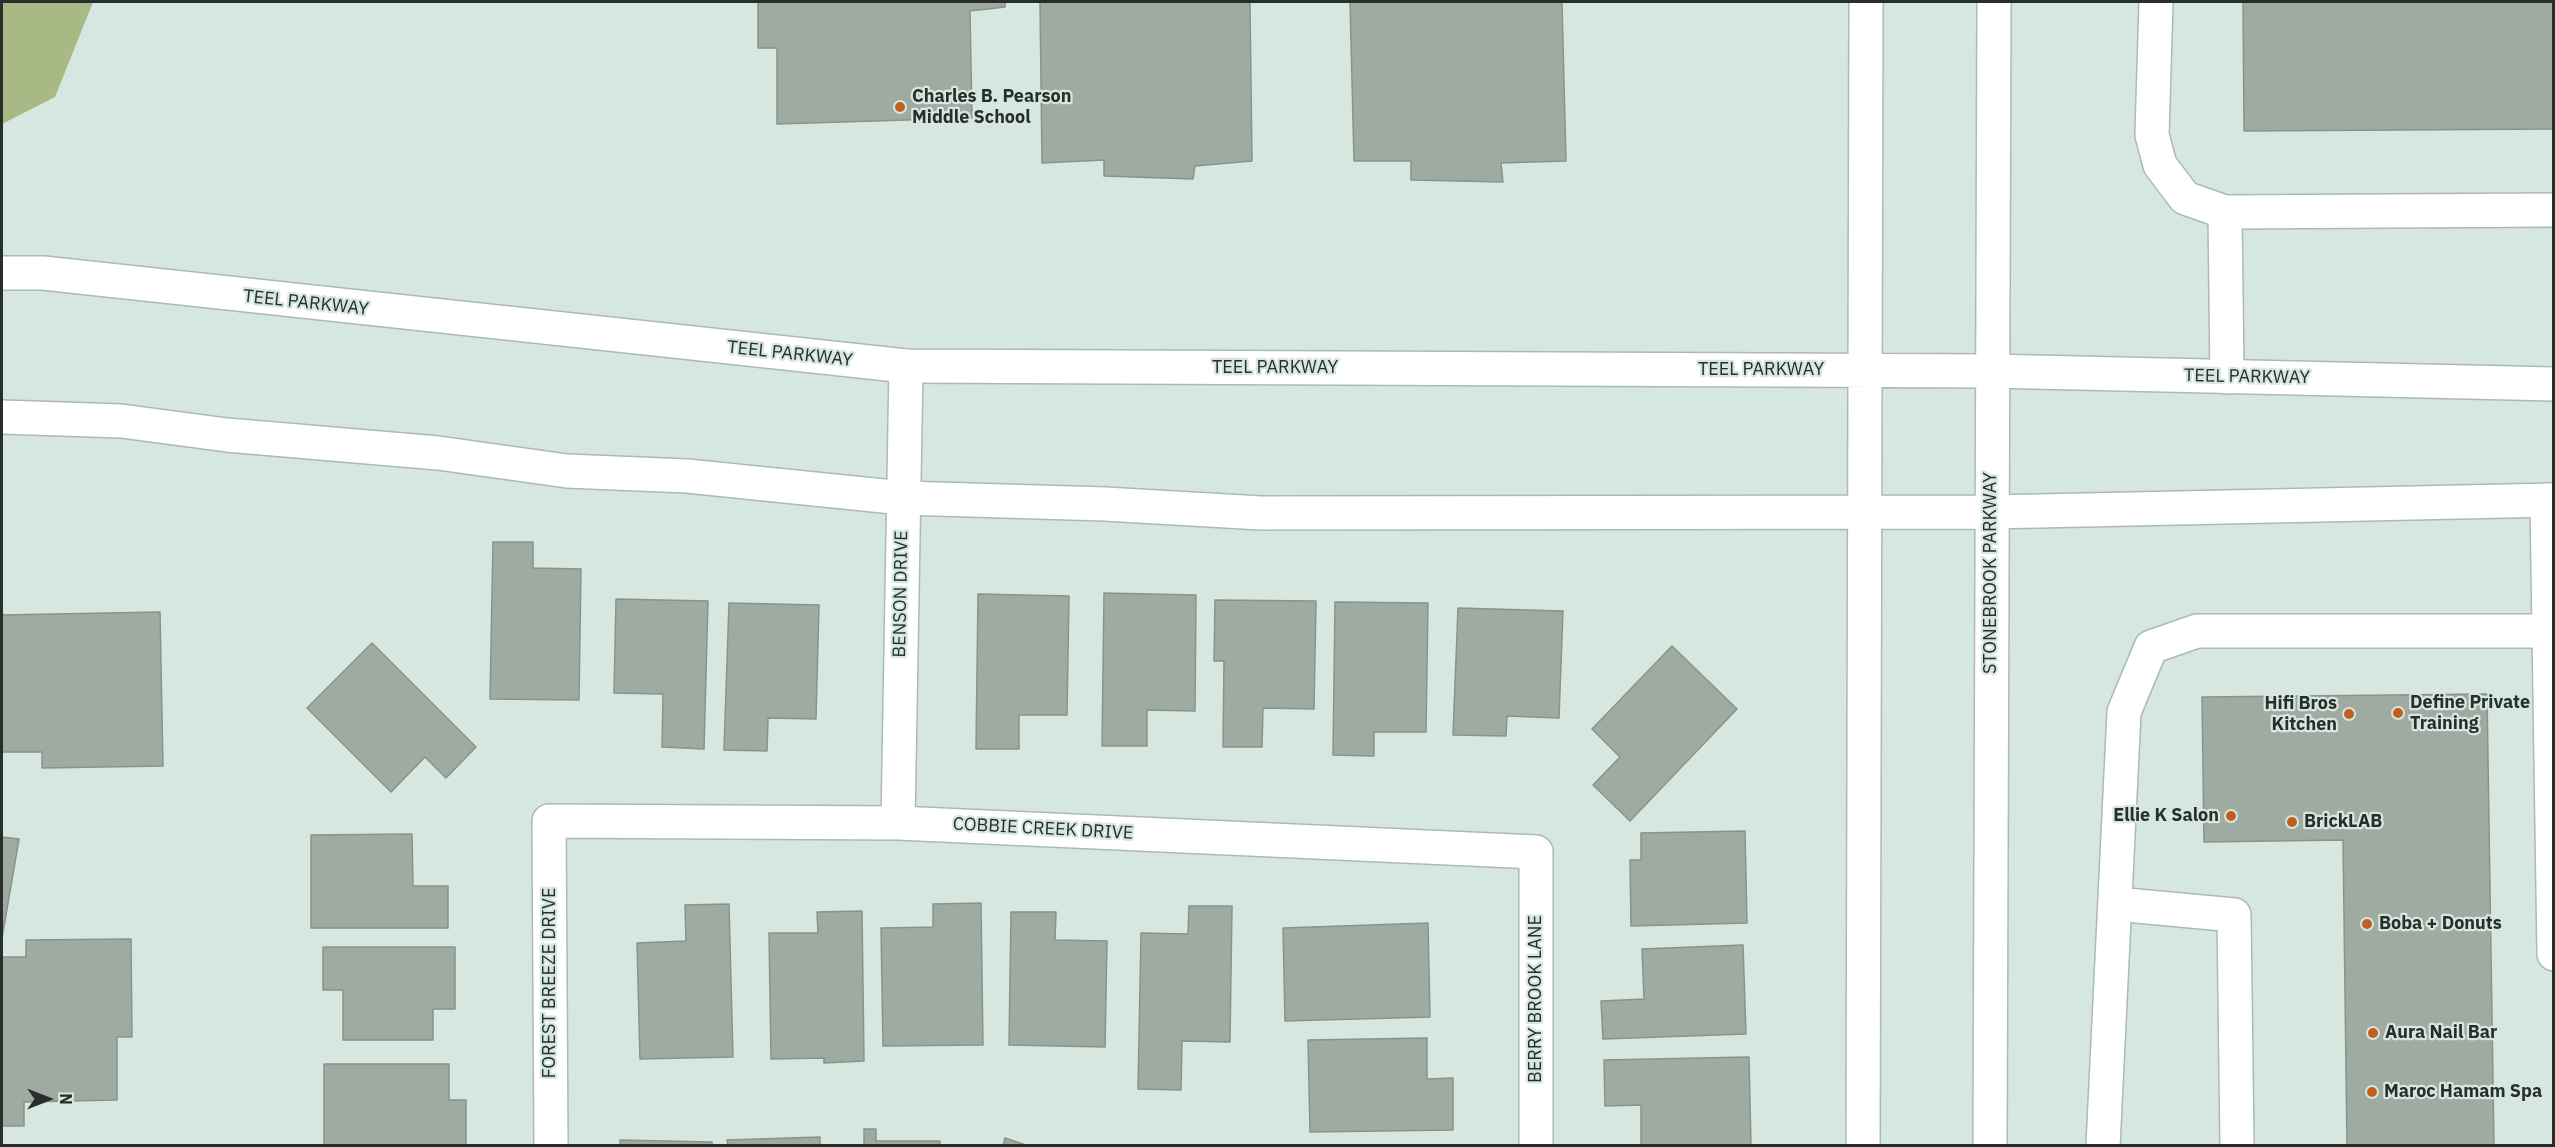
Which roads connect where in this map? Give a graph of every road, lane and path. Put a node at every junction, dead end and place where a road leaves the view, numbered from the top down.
1 (1866, 2) edge
2 (1994, 2) edge
3 (2156, 2) edge
4 (2553, 210) edge
5 (2225, 212) junction
6 (2, 273) edge
7 (906, 366) junction
8 (1865, 370) junction
9 (1991, 371) junction
10 (2227, 377) junction
11 (2553, 384) edge
12 (2, 417) edge
13 (903, 498) junction
14 (2550, 500) edge
15 (1991, 512) junction
16 (1864, 513) junction
17 (2549, 631) junction
18 (549, 821) joint
19 (898, 823) junction
20 (1536, 852) joint
21 (2116, 904) junction
22 (2553, 954) edge
23 (551, 1146) edge
24 (1536, 1146) edge
25 (1863, 1146) edge
26 (1990, 1146) edge
27 (2103, 1146) edge
28 (2236, 1146) edge

1 - 8 main road
2 - 9 main road, STONEBROOK PARKWAY
3 - 5 main road
4 - 5 main road
5 - 10 main road
6 - 7 main road, TEEL PARKWAY
7 - 8 main road, TEEL PARKWAY
7 - 13 main road, BENSON DRIVE
8 - 9 main road, TEEL PARKWAY
8 - 16 main road
9 - 10 main road, TEEL PARKWAY
9 - 15 main road, STONEBROOK PARKWAY
10 - 11 main road, TEEL PARKWAY
12 - 13 main road
13 - 16 main road
13 - 19 main road, BENSON DRIVE
14 - 15 main road
14 - 17 main road
15 - 16 main road
15 - 26 main road, STONEBROOK PARKWAY
16 - 25 main road
17 - 21 main road
17 - 22 main road
18 - 19 main road, COBBIE CREEK DRIVE
18 - 23 main road, FOREST BREEZE DRIVE
19 - 20 main road, COBBIE CREEK DRIVE
20 - 24 main road, BERRY BROOK LANE
21 - 27 main road
21 - 28 main road

